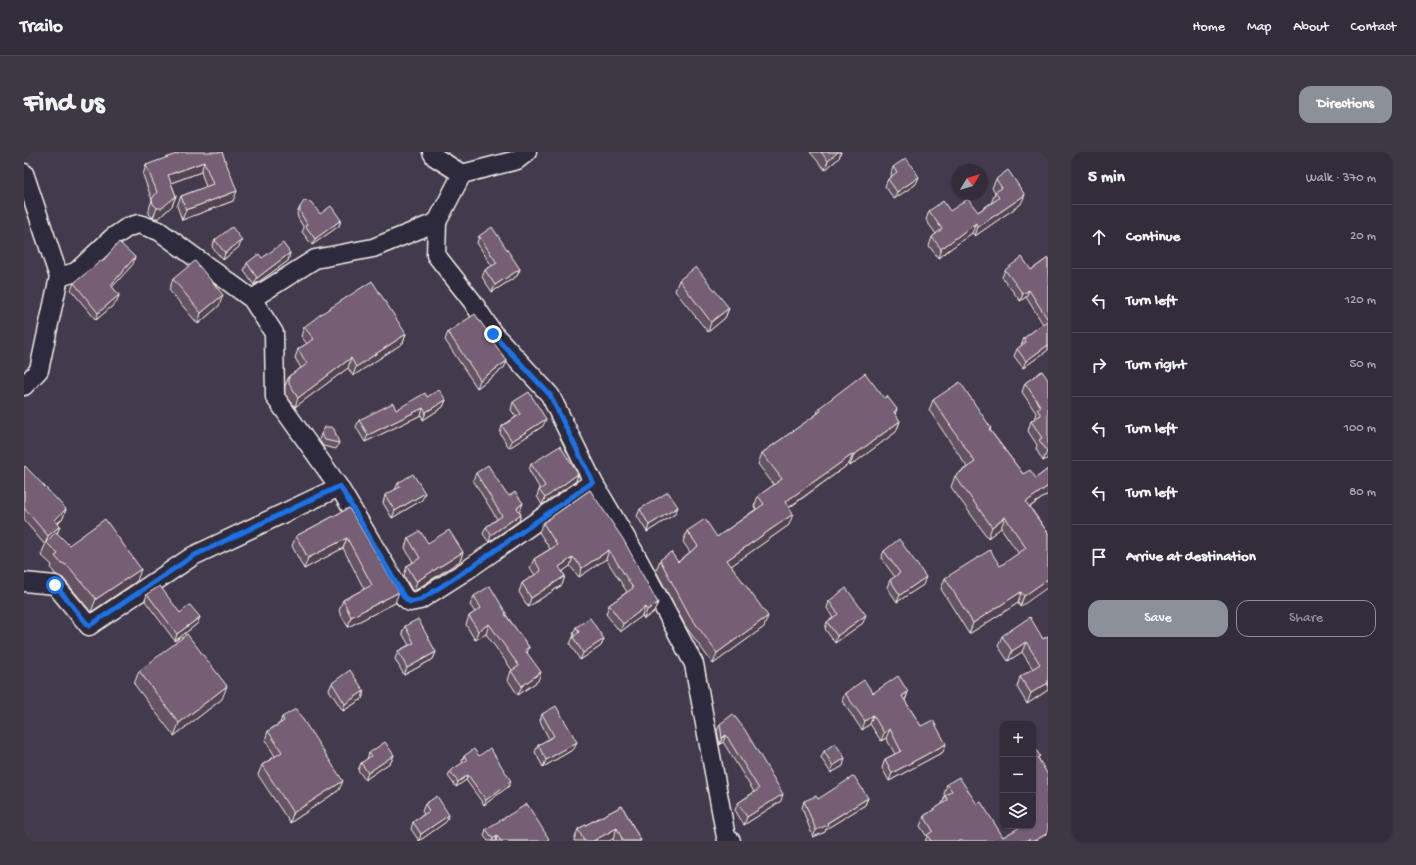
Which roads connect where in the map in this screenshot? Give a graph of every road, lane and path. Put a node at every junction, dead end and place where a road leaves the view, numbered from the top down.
1 (432, 152) edge
2 (527, 152) edge
3 (24, 173) edge
4 (462, 174) junction
5 (437, 222) junction
6 (59, 277) junction
7 (252, 299) junction
8 (24, 386) edge
9 (593, 482) junction
10 (340, 486) junction
11 (24, 582) edge
12 (731, 841) edge

1 - 4 street
2 - 4 street
3 - 6 street
4 - 5 street
5 - 7 street
5 - 9 street
6 - 7 street
6 - 8 street
7 - 10 street
9 - 10 street
9 - 12 street
10 - 11 street

